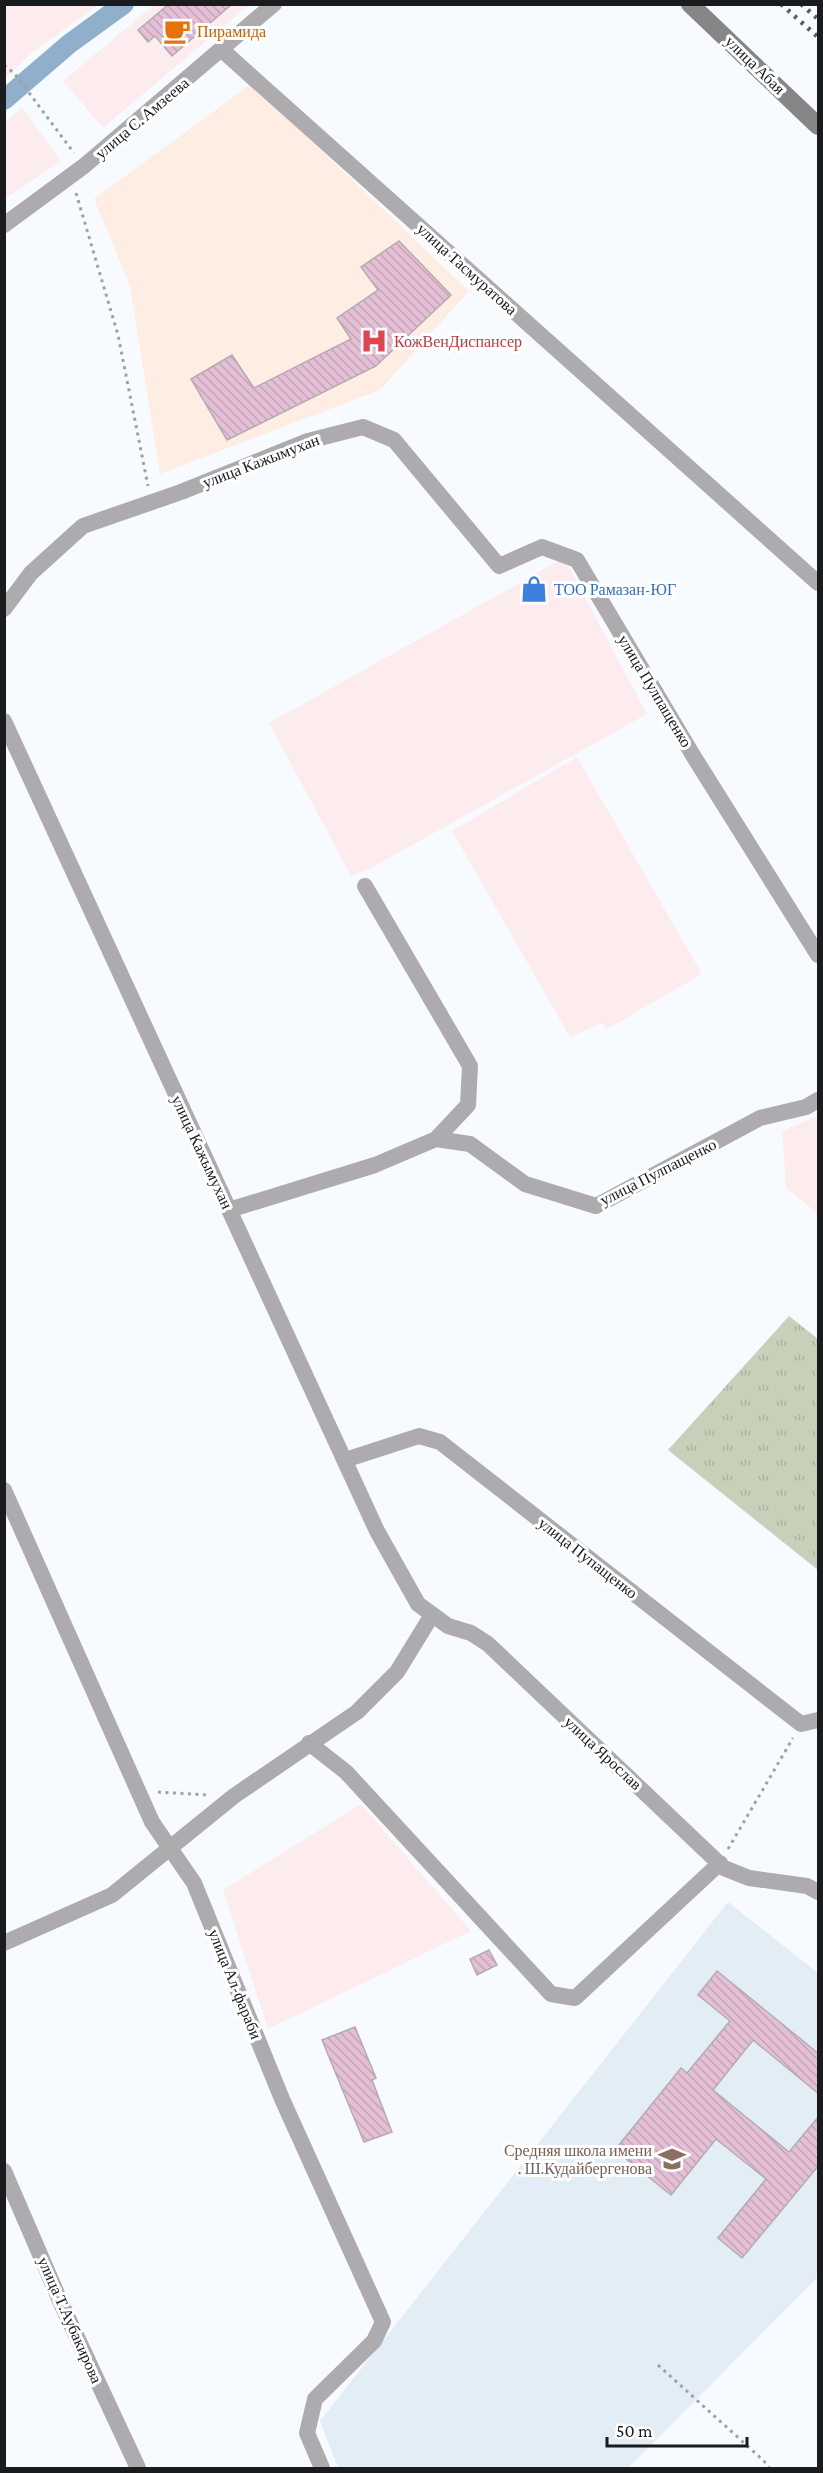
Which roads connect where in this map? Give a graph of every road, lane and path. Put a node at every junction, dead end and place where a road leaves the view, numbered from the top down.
1 (274, 4) edge
2 (690, 4) edge
3 (222, 50) junction
4 (4, 65) edge
5 (819, 126) edge
6 (84, 166) junction
7 (71, 177) junction
8 (4, 225) edge
9 (151, 502) junction
10 (499, 566) joint
11 (819, 583) edge
12 (4, 609) edge
13 (4, 722) edge
14 (365, 886) dead end
15 (819, 955) edge
16 (819, 1100) edge
17 (436, 1139) junction
18 (229, 1210) junction
19 (345, 1460) junction
20 (4, 1490) edge
21 (404, 1581) joint
22 (432, 1615) junction
23 (819, 1720) edge
24 (801, 1724) junction
25 (309, 1743) junction
26 (138, 1791) junction
27 (234, 1796) junction
28 (169, 1847) junction
29 (720, 1863) junction
30 (819, 1892) edge
31 (4, 1943) edge
32 (4, 2171) edge
33 (657, 2365) dead end
34 (138, 2469) edge
35 (322, 2469) edge
36 (769, 2469) edge

1 - 3 street, улица С. Амзеева
2 - 5 main road, улица Абая
3 - 6 street, улица С. Амзеева
3 - 11 street, улица Тасмуратова
4 - 6 path
6 - 7 street, улица С. Амзеева
7 - 8 street, улица С. Амзеева
7 - 9 path
9 - 10 street, улица Кажымухан
9 - 12 street, улица Кажымухан
10 - 15 street, улица Пулпащенко
13 - 18 street, улица Кажымухан
14 - 17 street
16 - 17 street, улица Пулпащенко
17 - 18 street
18 - 19 street, улица Кажымухан
19 - 21 street, улица Кажымухан
19 - 24 street, улица Пупащенко
20 - 26 street, улица Ал-фараби
21 - 22 street, улица Ярослав
22 - 25 street
22 - 29 street, улица Ярослав
23 - 24 street
24 - 29 path
25 - 27 street
25 - 29 street
26 - 27 path
26 - 28 street, улица Ал-фараби
27 - 28 street
28 - 31 street
28 - 35 street, улица Ал-фараби
29 - 30 street, улица Ярослав
32 - 34 street, улица Т.Аубакирова
33 - 36 path

